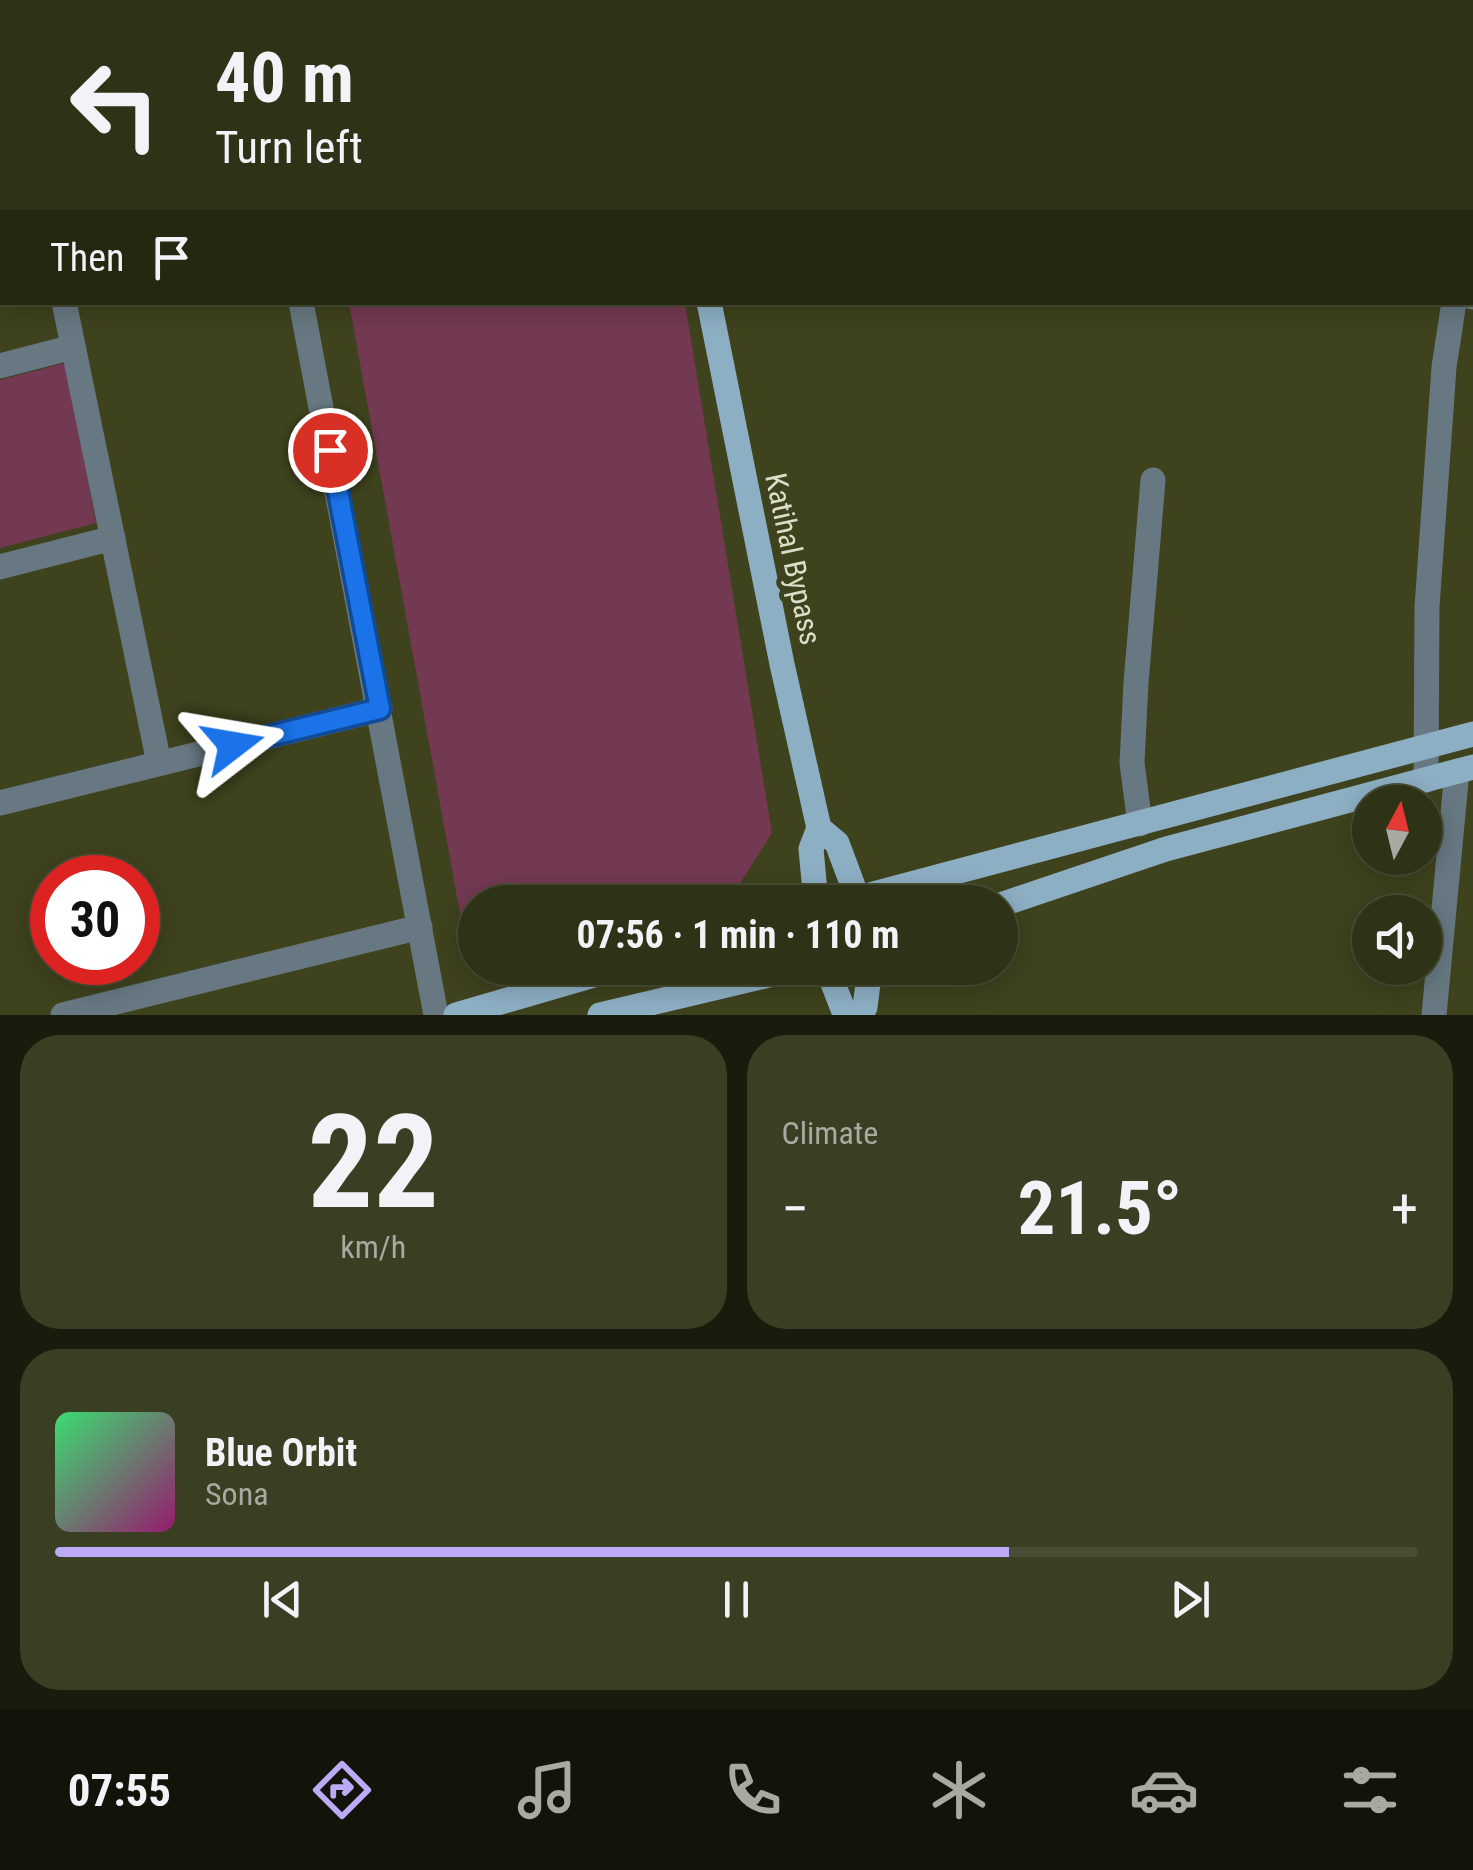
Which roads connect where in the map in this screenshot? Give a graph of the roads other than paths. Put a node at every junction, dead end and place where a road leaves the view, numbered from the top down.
1 (65, 305) edge
2 (302, 305) edge
3 (710, 305) edge
4 (1454, 305) edge
5 (74, 348) junction
6 (0, 366) edge
7 (1153, 480) dead end
8 (113, 538) junction
9 (0, 567) edge
10 (380, 709) junction
11 (1473, 734) edge
12 (1425, 746) junction
13 (159, 763) junction
14 (1465, 769) edge
15 (1426, 780) junction
16 (0, 802) edge
17 (1140, 824) junction
18 (820, 828) junction
19 (814, 885) edge
20 (849, 885) edge
21 (913, 885) edge
22 (1018, 899) edge
23 (420, 927) junction
24 (559, 985) edge
25 (727, 985) edge
26 (833, 985) edge
27 (868, 985) edge
28 (63, 1015) edge
29 (436, 1015) edge
30 (456, 1015) edge
31 (600, 1015) edge
32 (850, 1015) edge
33 (861, 1015) edge
34 (1434, 1015) edge

1 - 5 street
2 - 10 street
3 - 18 main road, Katihal Bypass
4 - 12 street
5 - 6 street
5 - 8 street
7 - 17 street
8 - 9 street
8 - 13 street
10 - 13 street
10 - 23 street
11 - 12 main road
12 - 15 street
12 - 17 main road
13 - 16 street
14 - 15 main road
14 - 34 street
15 - 22 main road
17 - 21 main road
18 - 19 main road, Katihal Bypass
18 - 20 main road, Katihal Bypass
23 - 28 street
23 - 29 street
24 - 30 main road
25 - 31 main road
26 - 32 main road
27 - 33 main road

